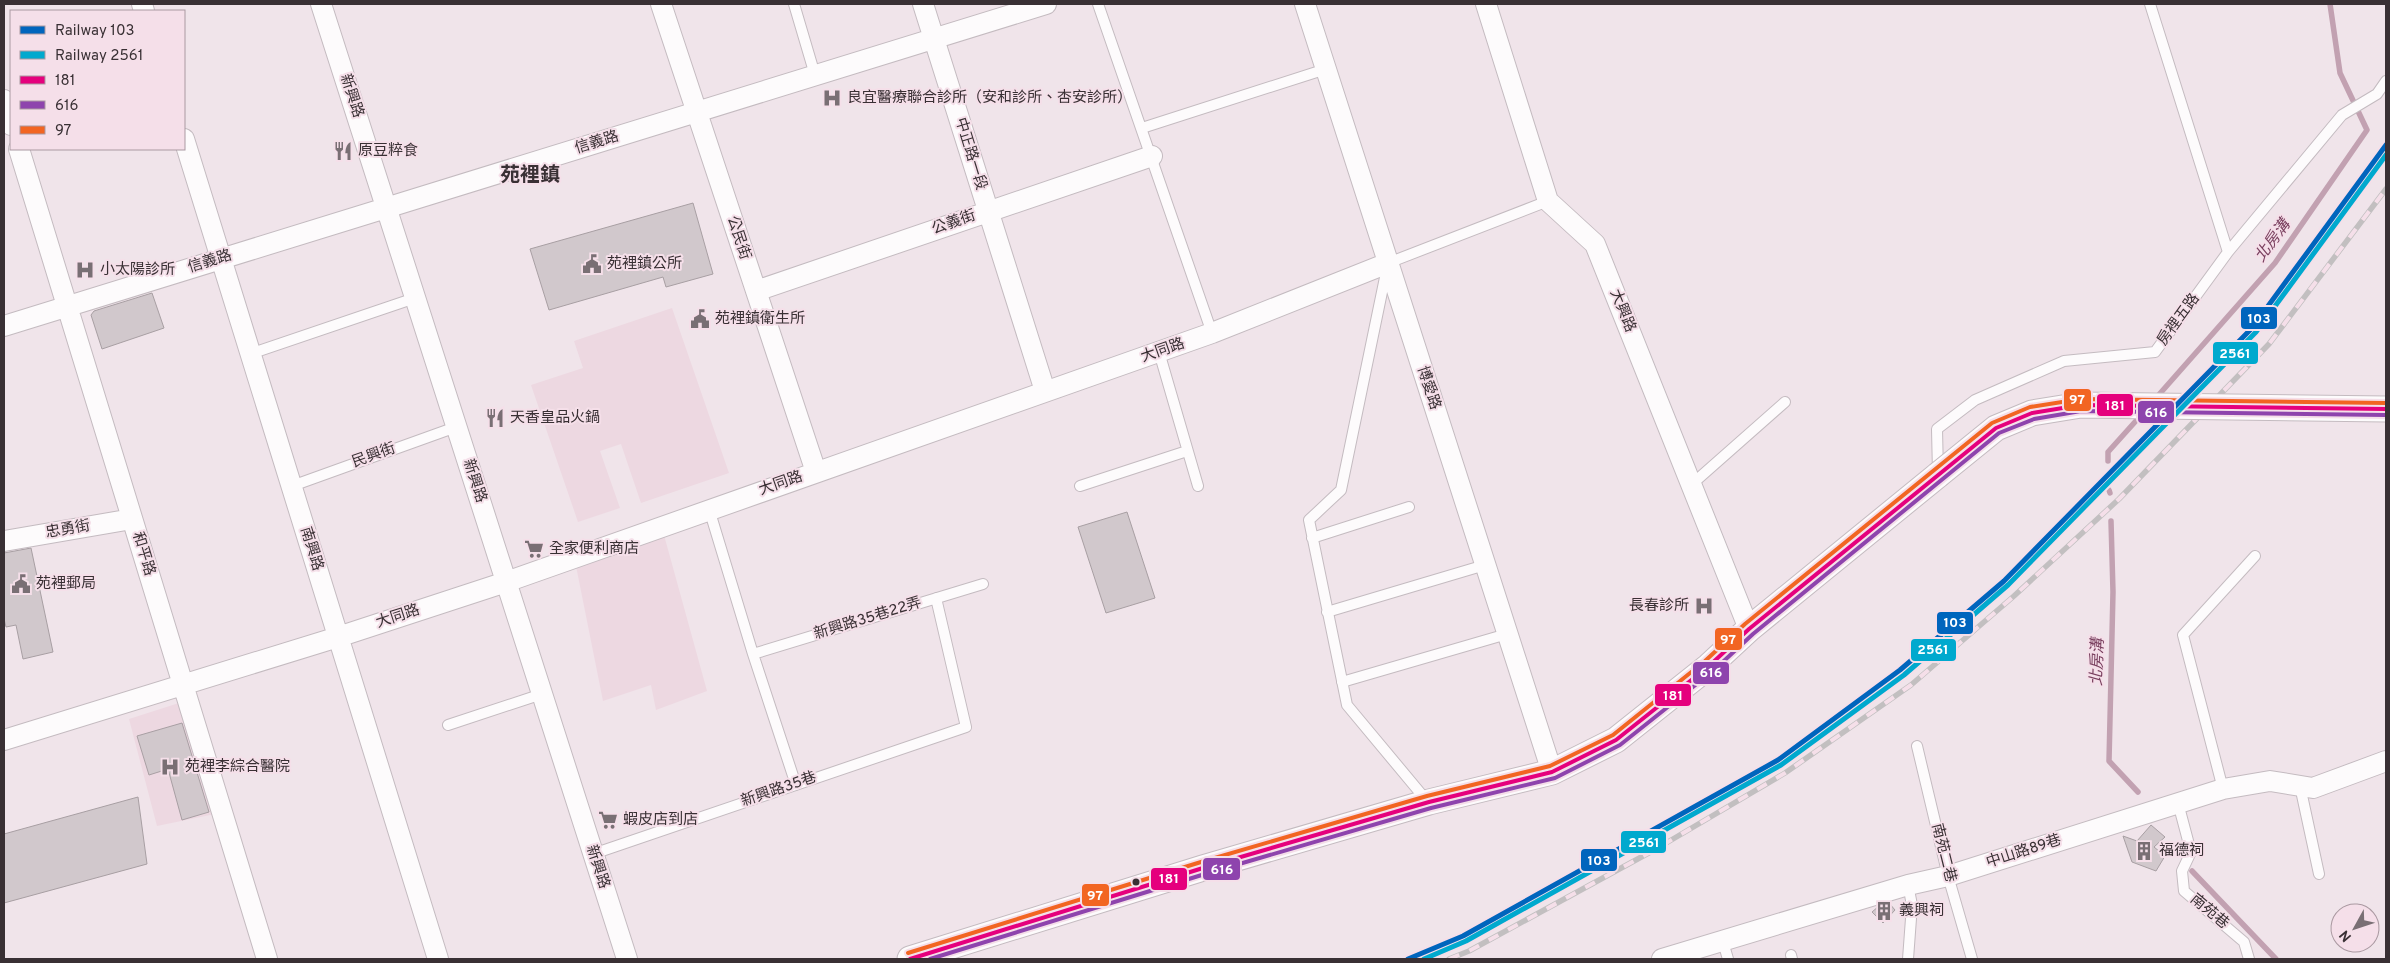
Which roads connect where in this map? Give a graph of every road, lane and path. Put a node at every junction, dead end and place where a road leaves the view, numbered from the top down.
1 (321, 4) edge
2 (661, 4) edge
3 (794, 4) edge
4 (923, 4) edge
5 (1046, 4) edge
6 (1098, 4) edge
7 (1305, 4) edge
8 (1486, 4) edge
9 (2150, 4) edge
10 (934, 38) junction
11 (1326, 69) junction
12 (815, 75) junction
13 (2386, 81) edge
14 (4, 100) edge
15 (696, 112) junction
16 (10, 121) edge
17 (1142, 128) junction
18 (185, 142) edge
19 (19, 150) edge
20 (1152, 156) junction
21 (1548, 201) junction
22 (386, 208) junction
23 (988, 211) junction
24 (2228, 252) junction
25 (221, 259) junction
26 (1388, 263) junction
27 (756, 290) junction
28 (415, 298) junction
29 (67, 306) junction
30 (4, 326) edge
31 (1212, 334) junction
32 (1159, 352) junction
33 (250, 354) junction
34 (1044, 391) junction
35 (1785, 402) dead end
36 (2386, 409) edge
37 (456, 427) junction
38 (1187, 451) junction
39 (816, 472) junction
40 (1938, 475) junction
41 (1691, 485) junction
42 (292, 486) junction
43 (1080, 486) dead end
44 (1198, 486) dead end
45 (1409, 507) dead end
46 (708, 509) junction
47 (132, 520) junction
48 (1312, 538) junction
49 (4, 541) edge
50 (2255, 556) dead end
51 (1485, 566) junction
52 (506, 582) junction
53 (983, 584) dead end
54 (936, 598) junction
55 (1327, 612) junction
56 (1749, 629) junction
57 (1507, 634) junction
58 (338, 636) junction
59 (753, 654) junction
60 (1342, 682) junction
61 (182, 684) junction
62 (542, 694) junction
63 (448, 725) dead end
64 (4, 740) edge
65 (1917, 746) dead end
66 (2386, 761) edge
67 (1552, 772) junction
68 (796, 785) junction
69 (2300, 786) junction
70 (2223, 789) junction
71 (1429, 802) junction
72 (2178, 803) junction
73 (593, 854) junction
74 (2319, 874) dead end
75 (1948, 876) junction
76 (1908, 885) junction
77 (1726, 951) edge
78 (267, 959) edge
79 (438, 959) edge
80 (627, 959) edge
81 (910, 959) edge
82 (1662, 959) edge
83 (1908, 959) edge
84 (1972, 959) edge
85 (2249, 959) edge

1 - 22 street, 新興路
2 - 15 street, 公民街
3 - 12 lane
4 - 10 street, 中正路一段
5 - 10 street, 信義路
6 - 17 lane
7 - 11 street, 博愛路
8 - 21 street
9 - 24 lane
10 - 12 street, 信義路
10 - 23 street, 中正路一段
11 - 17 lane
11 - 26 street, 博愛路
12 - 15 street, 信義路
13 - 24 lane, 房裡五路
14 - 16 street
15 - 22 street, 信義路
15 - 27 street, 公民街
17 - 20 lane
18 - 25 street, 南興路
19 - 29 street, 和平路
20 - 23 street, 公義街
20 - 31 lane
21 - 26 lane, 大同路
21 - 41 street, 大興路
22 - 25 street, 信義路
22 - 28 street, 新興路
23 - 27 street, 公義街
23 - 34 street, 中正路一段
24 - 40 lane, 房裡五路
25 - 29 street, 信義路
25 - 33 street, 南興路
26 - 31 street, 大同路
26 - 48 lane
26 - 51 street, 博愛路
27 - 39 street, 公民街
28 - 33 lane
28 - 37 street, 新興路
29 - 30 street, 信義路
29 - 47 street, 和平路
31 - 32 street, 大同路
32 - 34 street, 大同路
32 - 38 lane
33 - 42 street, 南興路
34 - 39 street, 大同路
35 - 41 lane
36 - 40 street, bridge
37 - 42 lane, 民興街
37 - 52 street, 新興路
38 - 43 lane
38 - 44 lane
39 - 46 street, 大同路
40 - 56 street
41 - 56 street, 大興路
42 - 58 street, 南興路
45 - 48 lane
46 - 52 street, 大同路
46 - 59 lane
47 - 49 street, 忠勇街
47 - 61 street, 和平路
48 - 55 lane
50 - 70 lane
51 - 55 lane
51 - 57 street, 博愛路
52 - 58 street, 大同路
52 - 62 street, 新興路
53 - 54 lane, 新興路35巷22弄
54 - 59 lane, 新興路35巷22弄
54 - 68 lane, 新興路35巷
55 - 60 lane
56 - 67 street
57 - 60 lane
57 - 67 street, 博愛路
58 - 61 street, 大同路
58 - 79 street, 南興路
59 - 68 lane
60 - 71 lane
61 - 64 street, 大同路
61 - 78 street, 和平路
62 - 63 lane
62 - 73 street, 新興路
65 - 75 lane, 南苑二巷
66 - 69 street, 中山路89巷
67 - 71 street
68 - 73 lane, 新興路35巷
69 - 70 street, 中山路89巷
69 - 74 lane
70 - 72 street, 中山路89巷
71 - 81 street
72 - 75 street, 中山路89巷
72 - 85 lane, 南苑巷
73 - 80 street, 新興路
75 - 76 street, 中山路89巷
75 - 84 lane, 南苑二巷
76 - 77 street, 中山路89巷
76 - 83 lane
77 - 82 street, 中山路89巷

